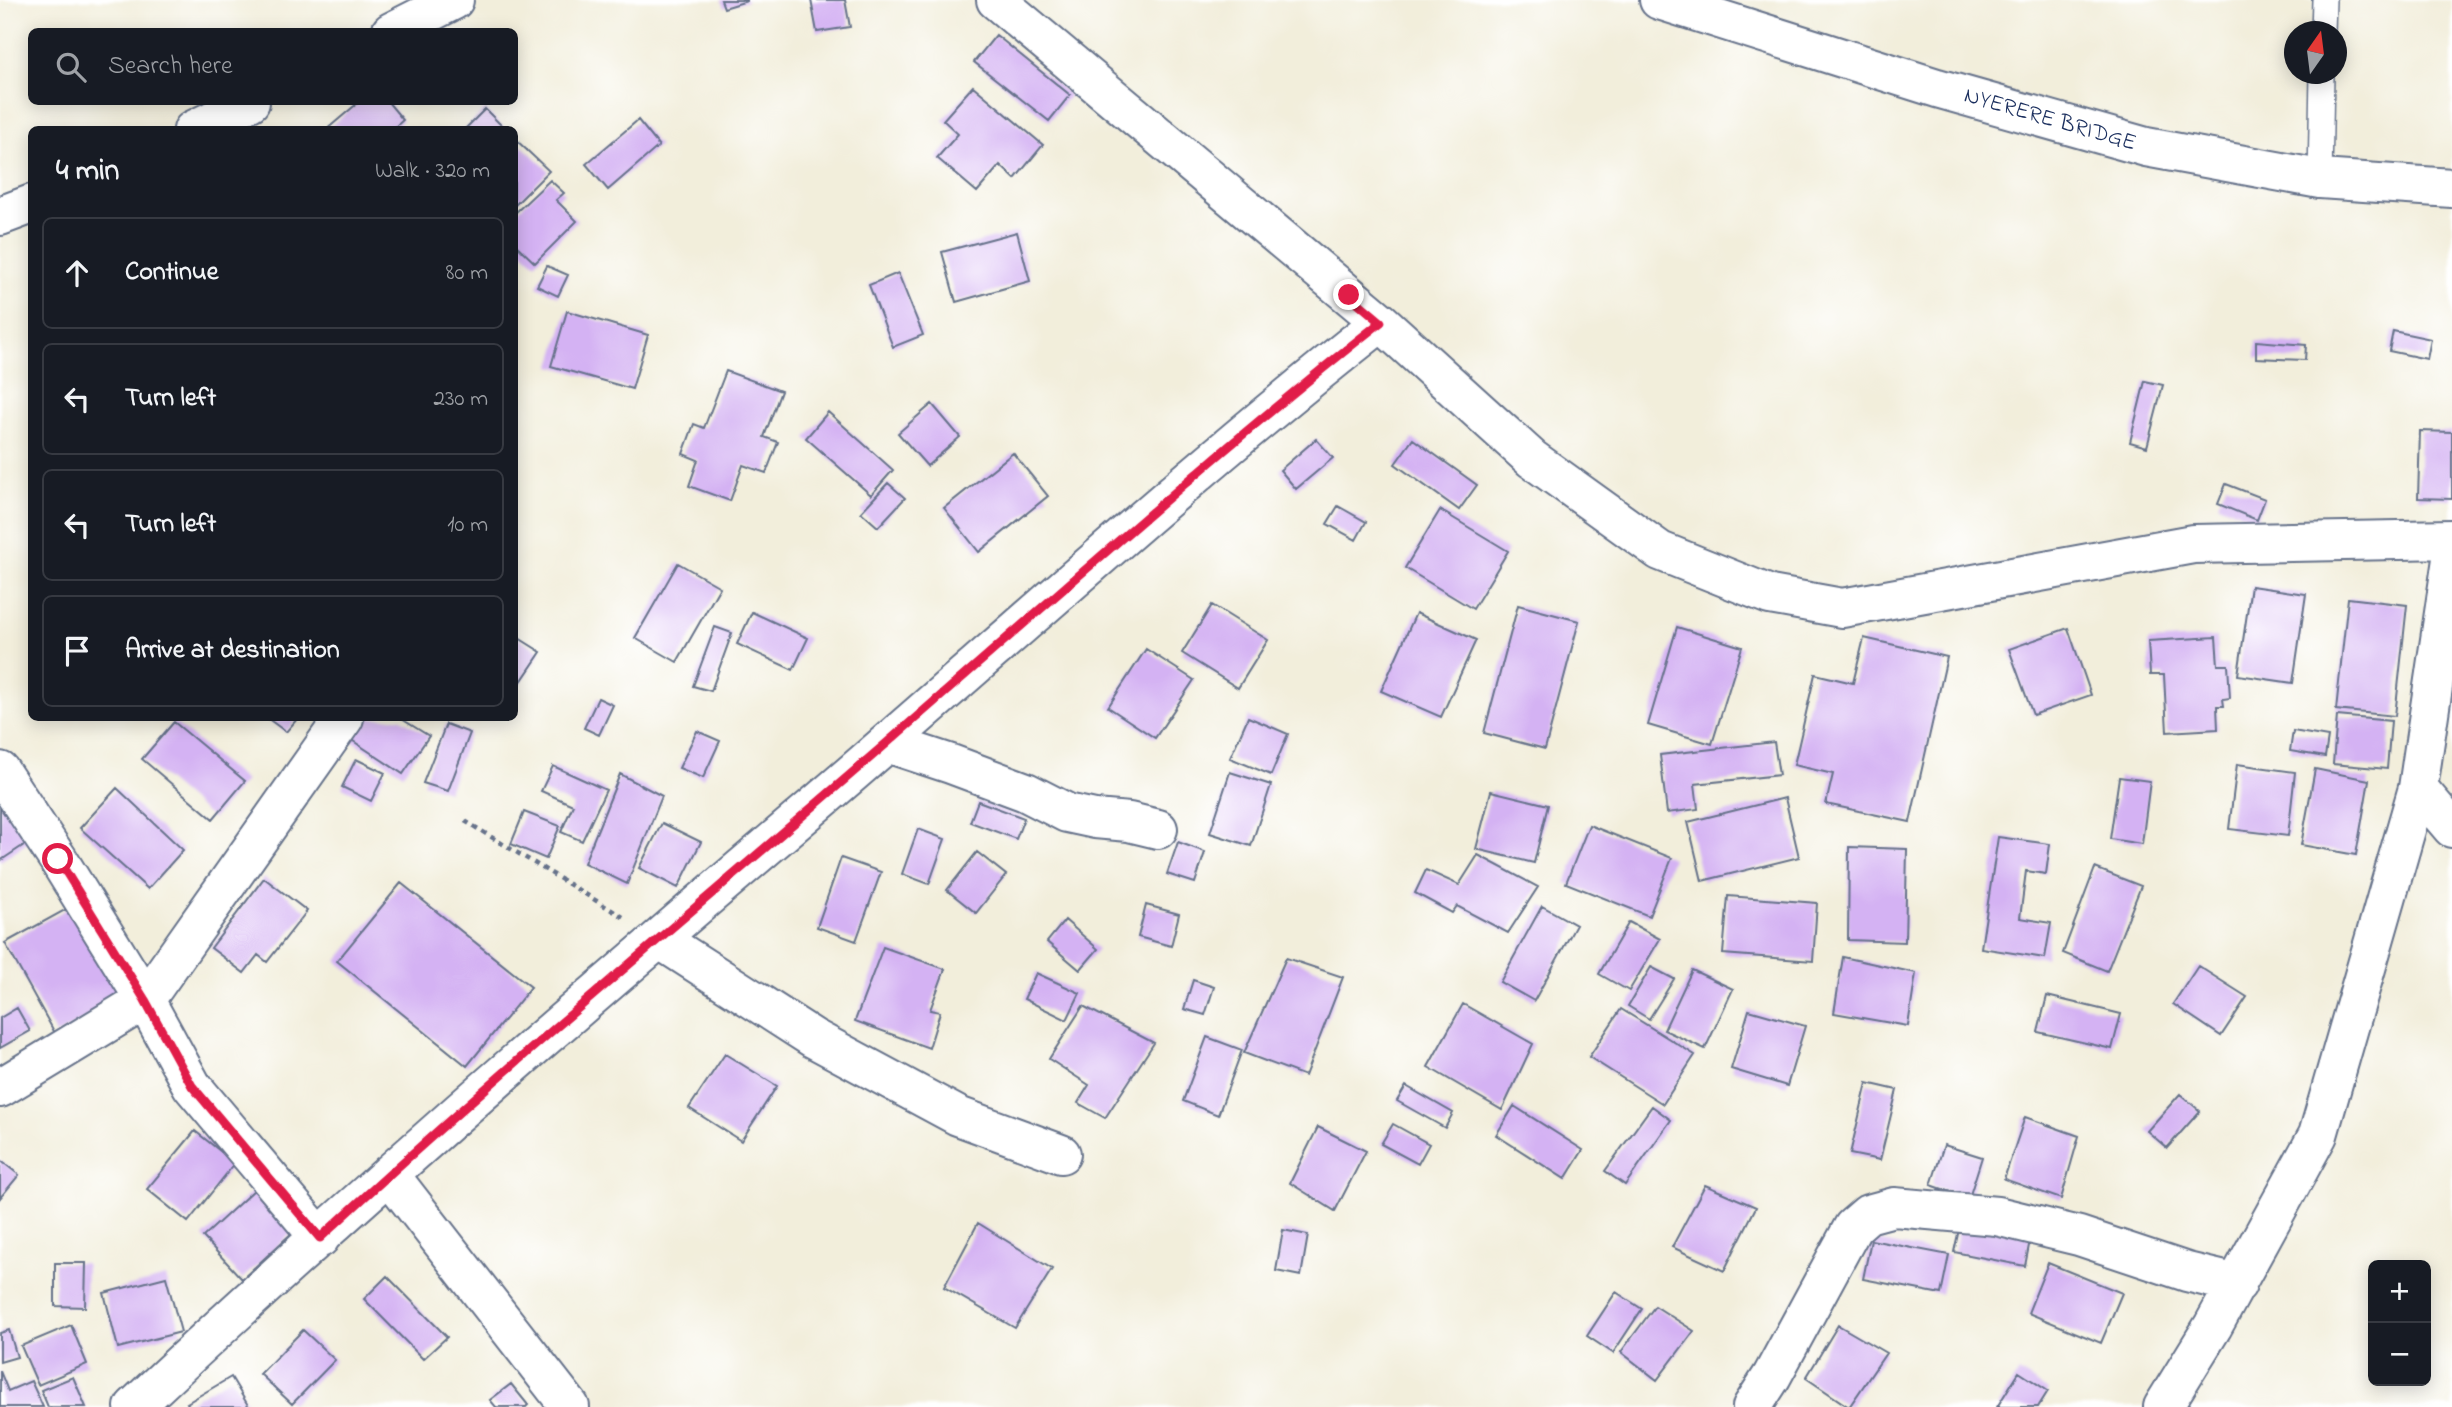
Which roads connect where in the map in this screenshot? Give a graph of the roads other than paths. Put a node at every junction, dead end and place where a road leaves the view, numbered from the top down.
1 (454, 0) edge
2 (996, 0) edge
3 (1659, 0) edge
4 (2324, 0) edge
5 (2323, 21) edge
6 (399, 28) edge
7 (2322, 84) edge
8 (244, 105) edge
9 (201, 126) edge
10 (2320, 179) junction
11 (2452, 188) edge
12 (28, 206) edge
13 (0, 216) edge
14 (1381, 322) junction
15 (2452, 539) edge
16 (2452, 559) edge
17 (342, 721) edge
18 (887, 743) junction
19 (0, 771) edge
20 (2418, 788) junction
21 (2452, 828) edge
22 (1158, 829) dead end
23 (659, 939) junction
24 (145, 1000) junction
25 (0, 1088) edge
26 (1061, 1154) dead end
27 (389, 1174) junction
28 (320, 1238) junction
29 (2237, 1284) junction
30 (561, 1404) edge
31 (134, 1407) edge
32 (1752, 1407) edge
33 (2163, 1407) edge

1 - 6 street
2 - 14 street
3 - 10 street, NYERERE BRIDGE
4 - 5 lane
7 - 10 lane
8 - 9 street
10 - 11 street, NYERERE BRIDGE
12 - 13 street
14 - 15 street
14 - 18 street
16 - 20 street
17 - 24 street
18 - 22 street
18 - 23 street
19 - 24 street
20 - 21 street
20 - 29 street
23 - 26 street
23 - 27 street
24 - 25 street
24 - 28 street
27 - 28 street
27 - 30 street
28 - 31 street
29 - 32 street
29 - 33 street

